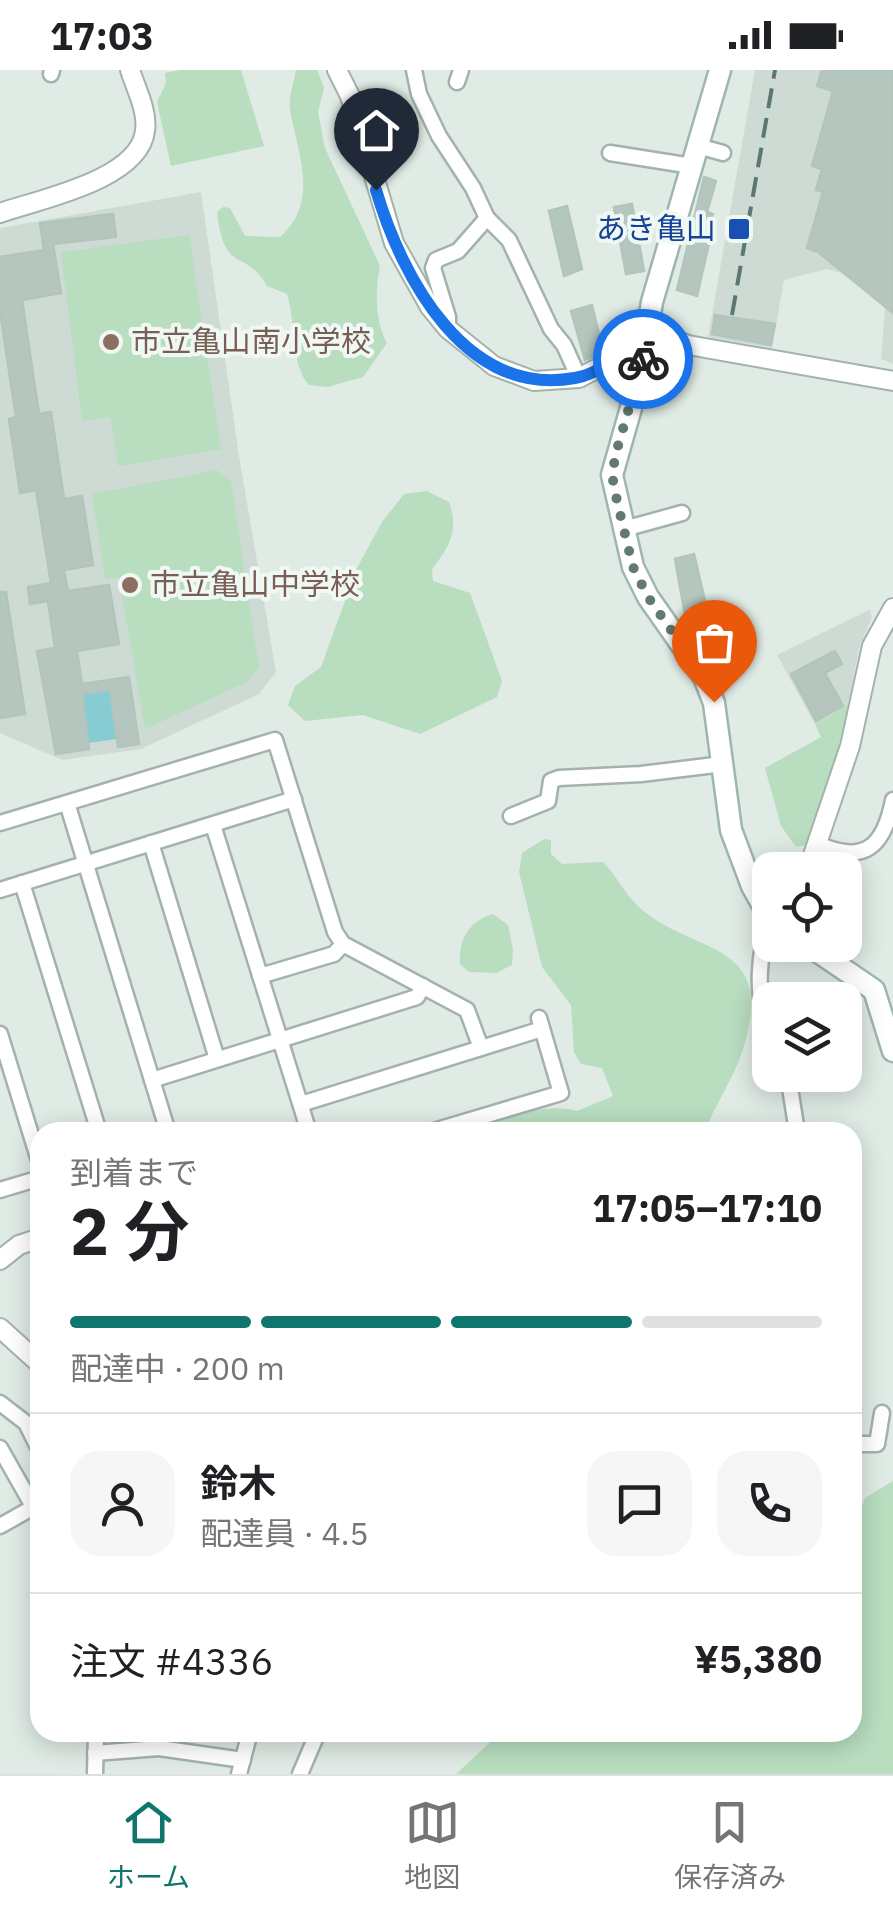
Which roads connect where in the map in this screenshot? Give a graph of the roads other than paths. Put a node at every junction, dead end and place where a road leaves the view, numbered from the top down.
1 (130, 70) edge
2 (337, 70) edge
3 (414, 70) edge
4 (720, 70) edge
5 (610, 153) dead end
6 (723, 153) dead end
7 (695, 156) junction
8 (0, 213) edge
9 (487, 218) junction
10 (448, 329) junction
11 (647, 339) junction
12 (580, 378) junction
13 (893, 381) edge
14 (682, 513) dead end
15 (624, 528) junction
16 (893, 608) edge
17 (723, 764) junction
18 (294, 800) junction
19 (893, 800) edge
20 (66, 803) junction
21 (512, 816) dead end
22 (0, 823) edge
23 (213, 825) junction
24 (151, 843) junction
25 (818, 844) junction
26 (815, 852) edge
27 (85, 863) junction
28 (22, 883) junction
29 (752, 886) edge
30 (0, 890) edge
31 (344, 944) junction
32 (836, 962) edge
33 (260, 976) junction
34 (422, 986) junction
35 (1, 1040) edge
36 (280, 1040) junction
37 (481, 1048) junction
38 (893, 1050) edge
39 (217, 1059) junction
40 (152, 1080) junction
41 (791, 1092) edge
42 (301, 1104) junction
43 (96, 1122) edge
44 (165, 1122) edge
45 (306, 1122) edge
46 (463, 1122) edge
47 (795, 1122) edge
48 (30, 1132) edge
49 (30, 1181) edge
50 (0, 1190) edge
51 (30, 1241) edge
52 (0, 1260) edge
53 (0, 1328) edge
54 (30, 1355) edge
55 (0, 1403) edge
56 (882, 1413) dead end
57 (30, 1431) edge
58 (862, 1444) edge
59 (0, 1448) edge
60 (30, 1495) edge
61 (30, 1510) edge
62 (0, 1526) edge
63 (96, 1742) edge
64 (247, 1742) edge
65 (314, 1742) edge
66 (95, 1753) junction
67 (241, 1767) edge
68 (95, 1774) edge
69 (300, 1774) edge

1 - 8 street
2 - 10 street
3 - 9 street
4 - 7 main road
5 - 7 street
6 - 7 street
7 - 11 main road
9 - 10 street
9 - 12 street
10 - 12 street
11 - 12 street
11 - 13 street
11 - 15 main road
14 - 15 street
15 - 17 main road
16 - 25 street
17 - 21 street
17 - 29 main road
18 - 20 street
18 - 23 street
18 - 31 street
19 - 25 street
20 - 22 street
20 - 27 street
23 - 24 street
23 - 33 street
24 - 27 street
24 - 39 street
25 - 26 street
27 - 28 street
27 - 40 street
28 - 30 street
28 - 43 street
31 - 33 street
31 - 34 street
32 - 38 main road
33 - 36 street
34 - 36 street
34 - 37 street
35 - 48 street
36 - 39 street
36 - 42 street
37 - 42 street
37 - 46 street
39 - 40 street
40 - 44 street
41 - 47 street
42 - 45 street
49 - 50 street
51 - 52 street
53 - 54 street
55 - 57 street
56 - 58 street
59 - 60 street
61 - 62 street
63 - 66 street
64 - 67 street
65 - 69 street
66 - 67 street
66 - 68 street

